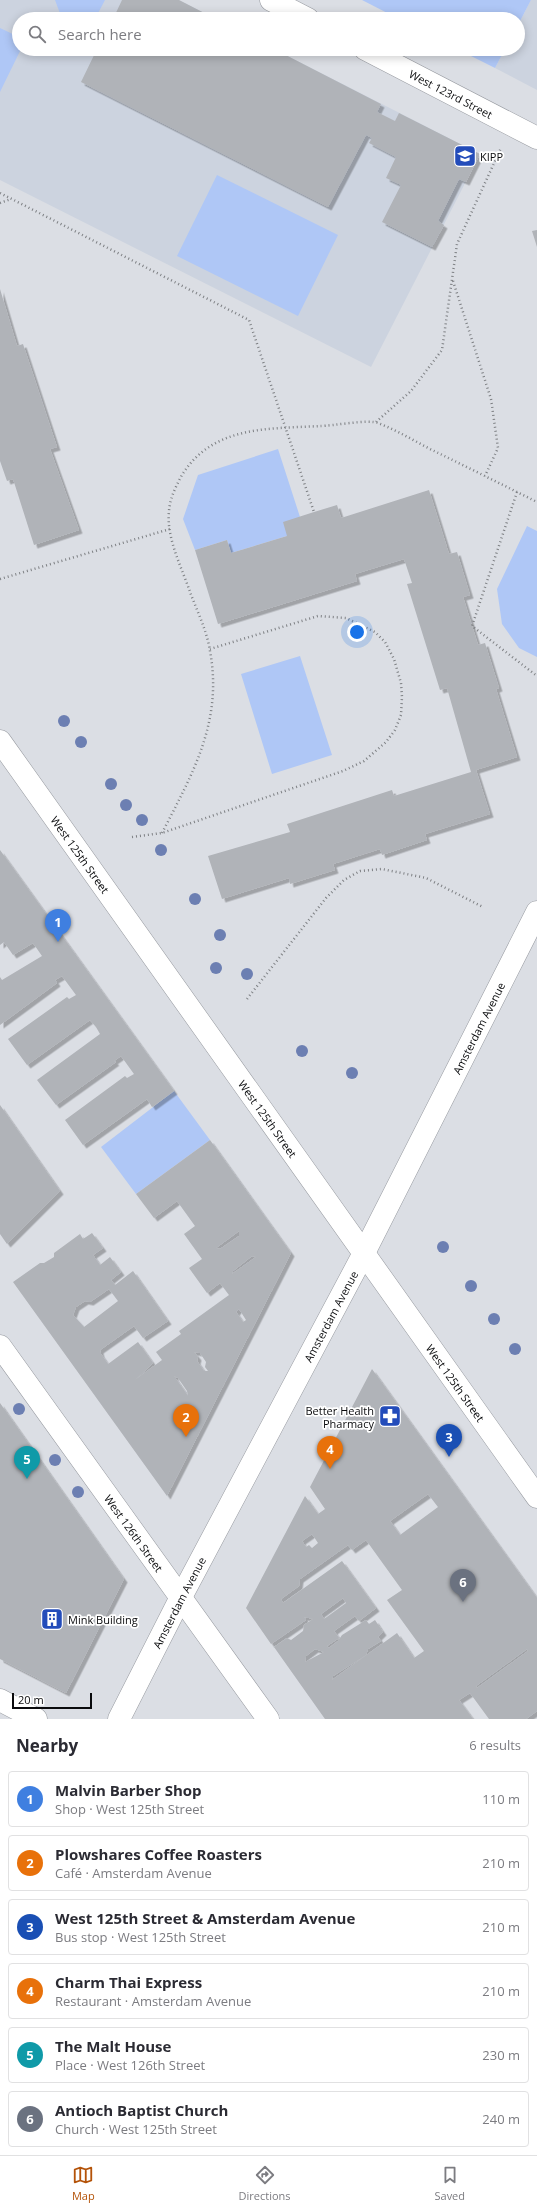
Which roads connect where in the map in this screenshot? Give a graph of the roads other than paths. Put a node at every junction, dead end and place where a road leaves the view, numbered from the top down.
1 (271, 0) edge
2 (294, 12) edge
3 (379, 56) edge
4 (537, 138) edge
5 (0, 741) edge
6 (537, 912) edge
7 (364, 1253) junction
8 (0, 1346) edge
9 (537, 1497) edge
10 (181, 1597) junction
11 (0, 1700) edge
12 (36, 1719) edge
13 (119, 1719) edge
14 (268, 1719) edge

1 - 2 main road
3 - 4 main road, West 123rd Street
5 - 7 main road, West 125th Street
6 - 7 main road, Amsterdam Avenue
7 - 9 main road, West 125th Street
7 - 10 main road, Amsterdam Avenue
8 - 10 main road, West 126th Street
10 - 13 main road, Amsterdam Avenue
10 - 14 main road, West 126th Street
11 - 12 main road

